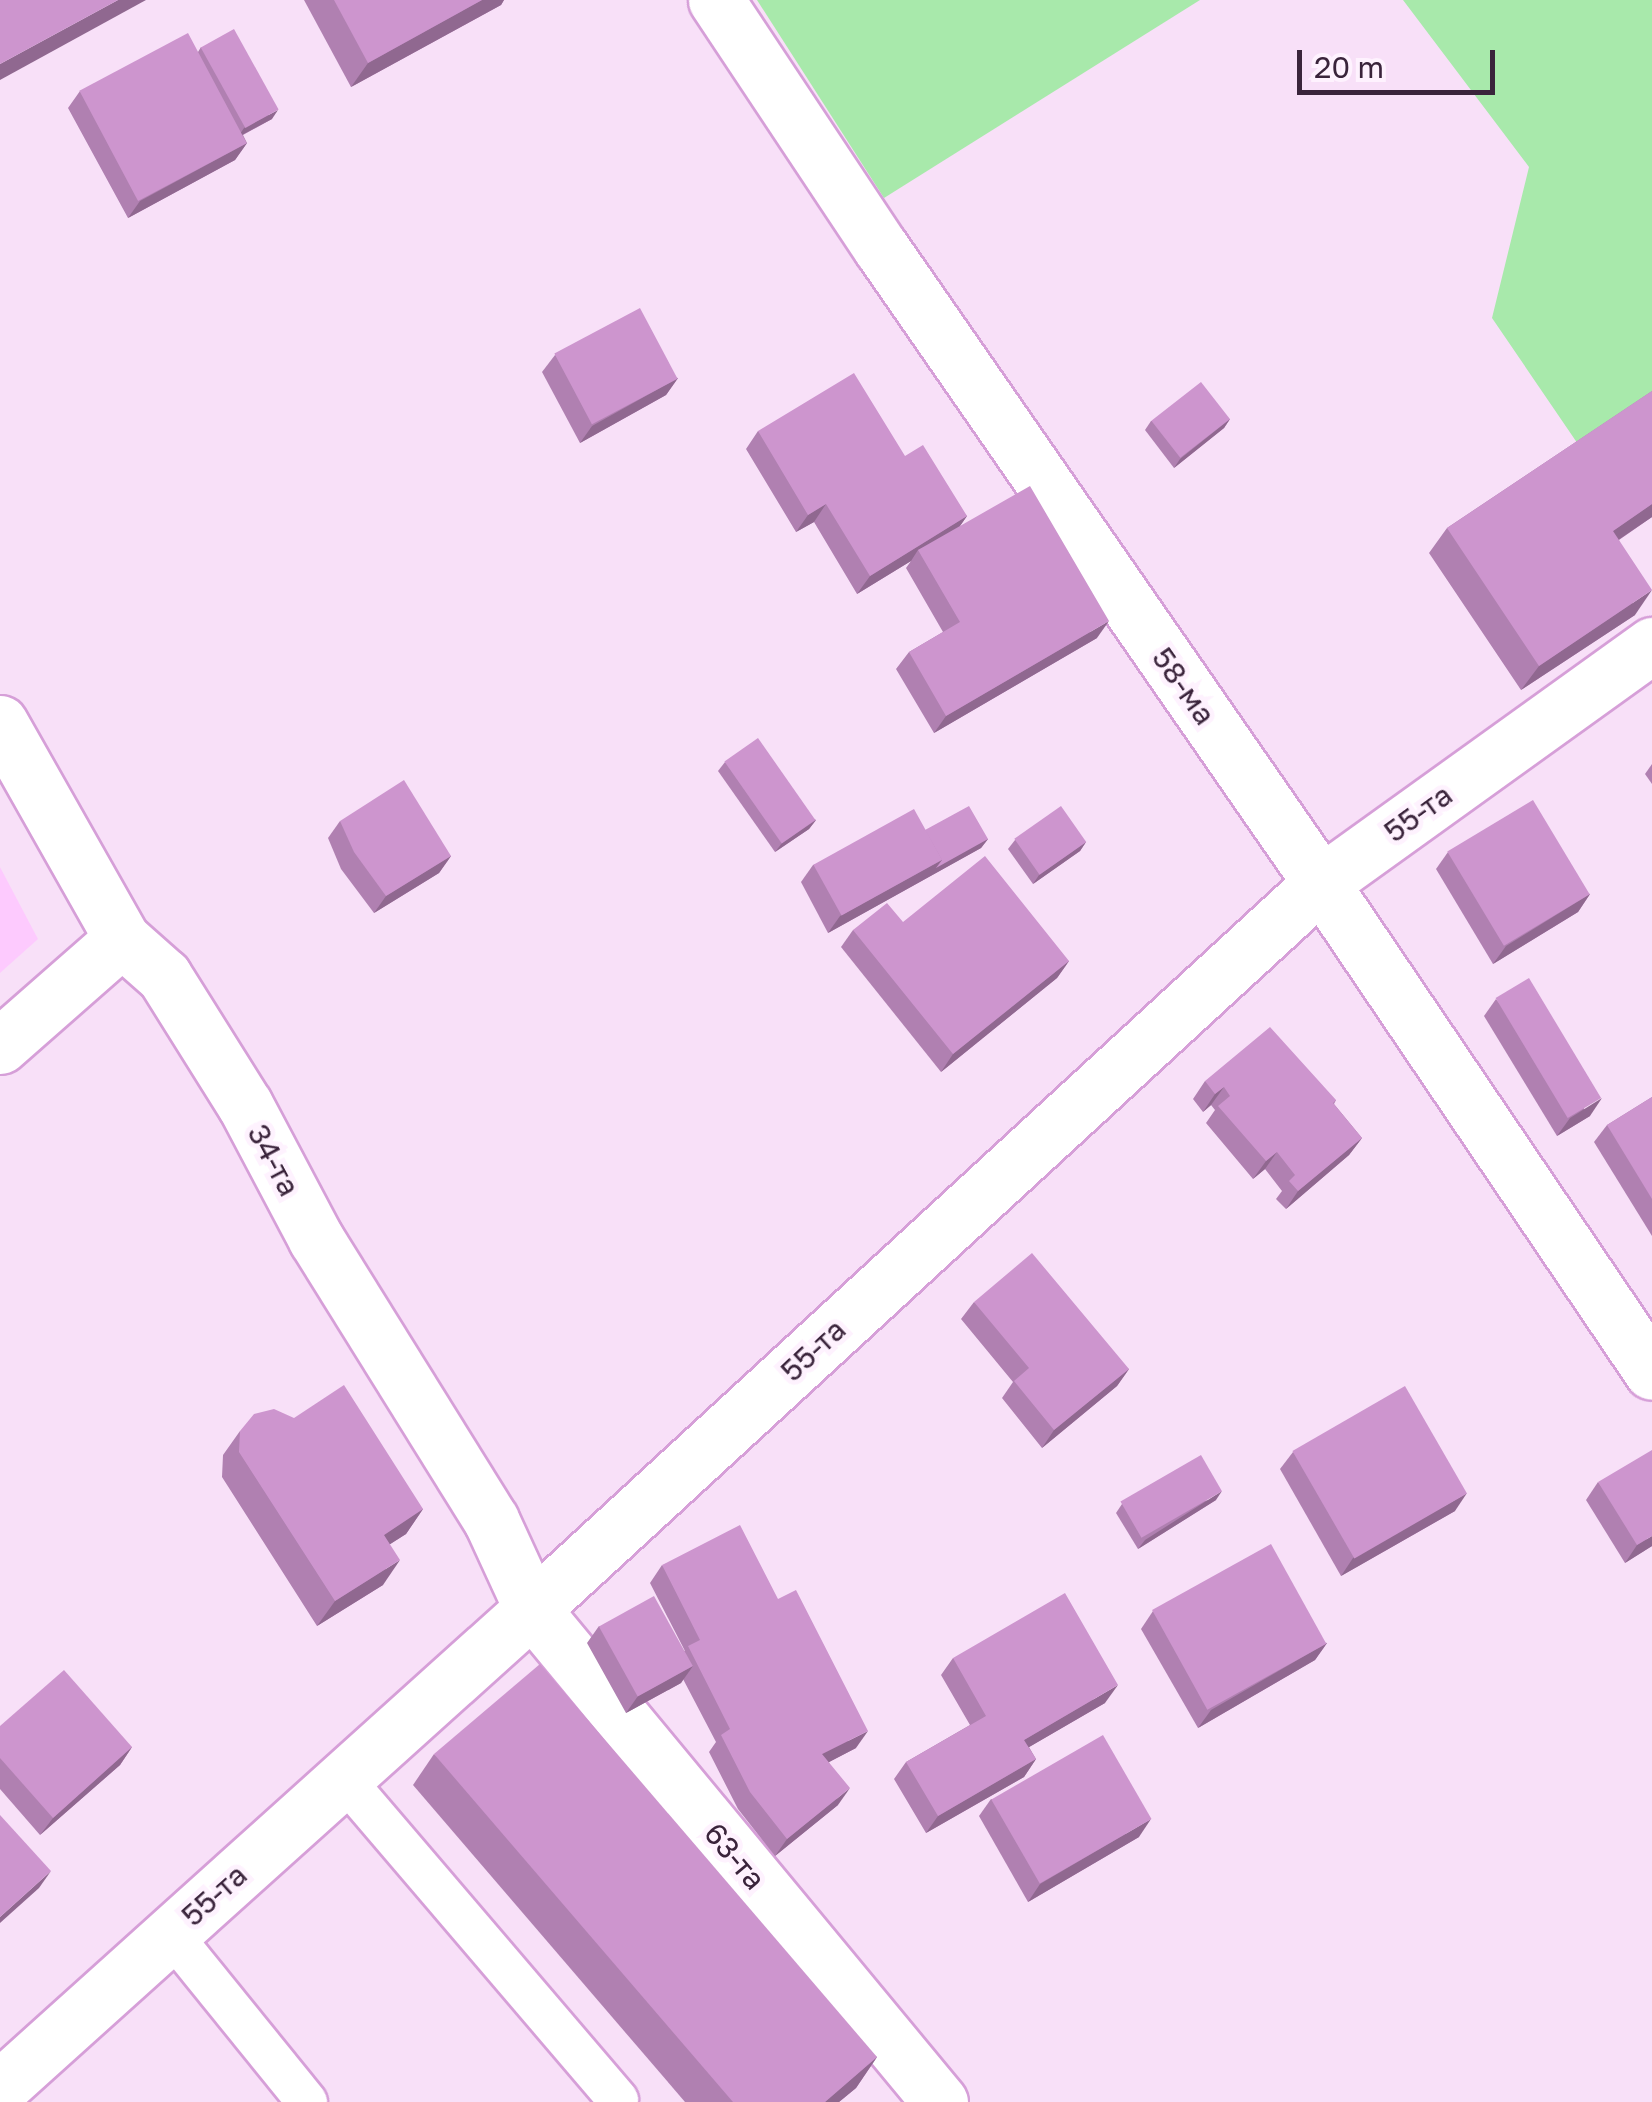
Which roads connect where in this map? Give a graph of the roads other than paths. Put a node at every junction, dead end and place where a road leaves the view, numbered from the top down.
1 (716, 0) edge
2 (1652, 645) edge
3 (0, 723) edge
4 (1320, 883) junction
5 (122, 939) junction
6 (0, 1046) edge
7 (1652, 1372) edge
8 (532, 1610) junction
9 (344, 1779) junction
10 (172, 1934) junction
11 (0, 2088) edge
12 (618, 2100) edge
13 (307, 2102) edge
14 (940, 2102) edge

1 - 4 street, 58-ма
2 - 4 street, 55-та
3 - 5 street, 34-та
4 - 7 street, 58-ма
4 - 8 street, 55-та
5 - 6 street
5 - 8 street, 34-та
8 - 9 street, 55-та
8 - 14 street, 63-та
9 - 10 street, 55-та
9 - 12 lane
10 - 11 street, 55-та
10 - 13 lane

